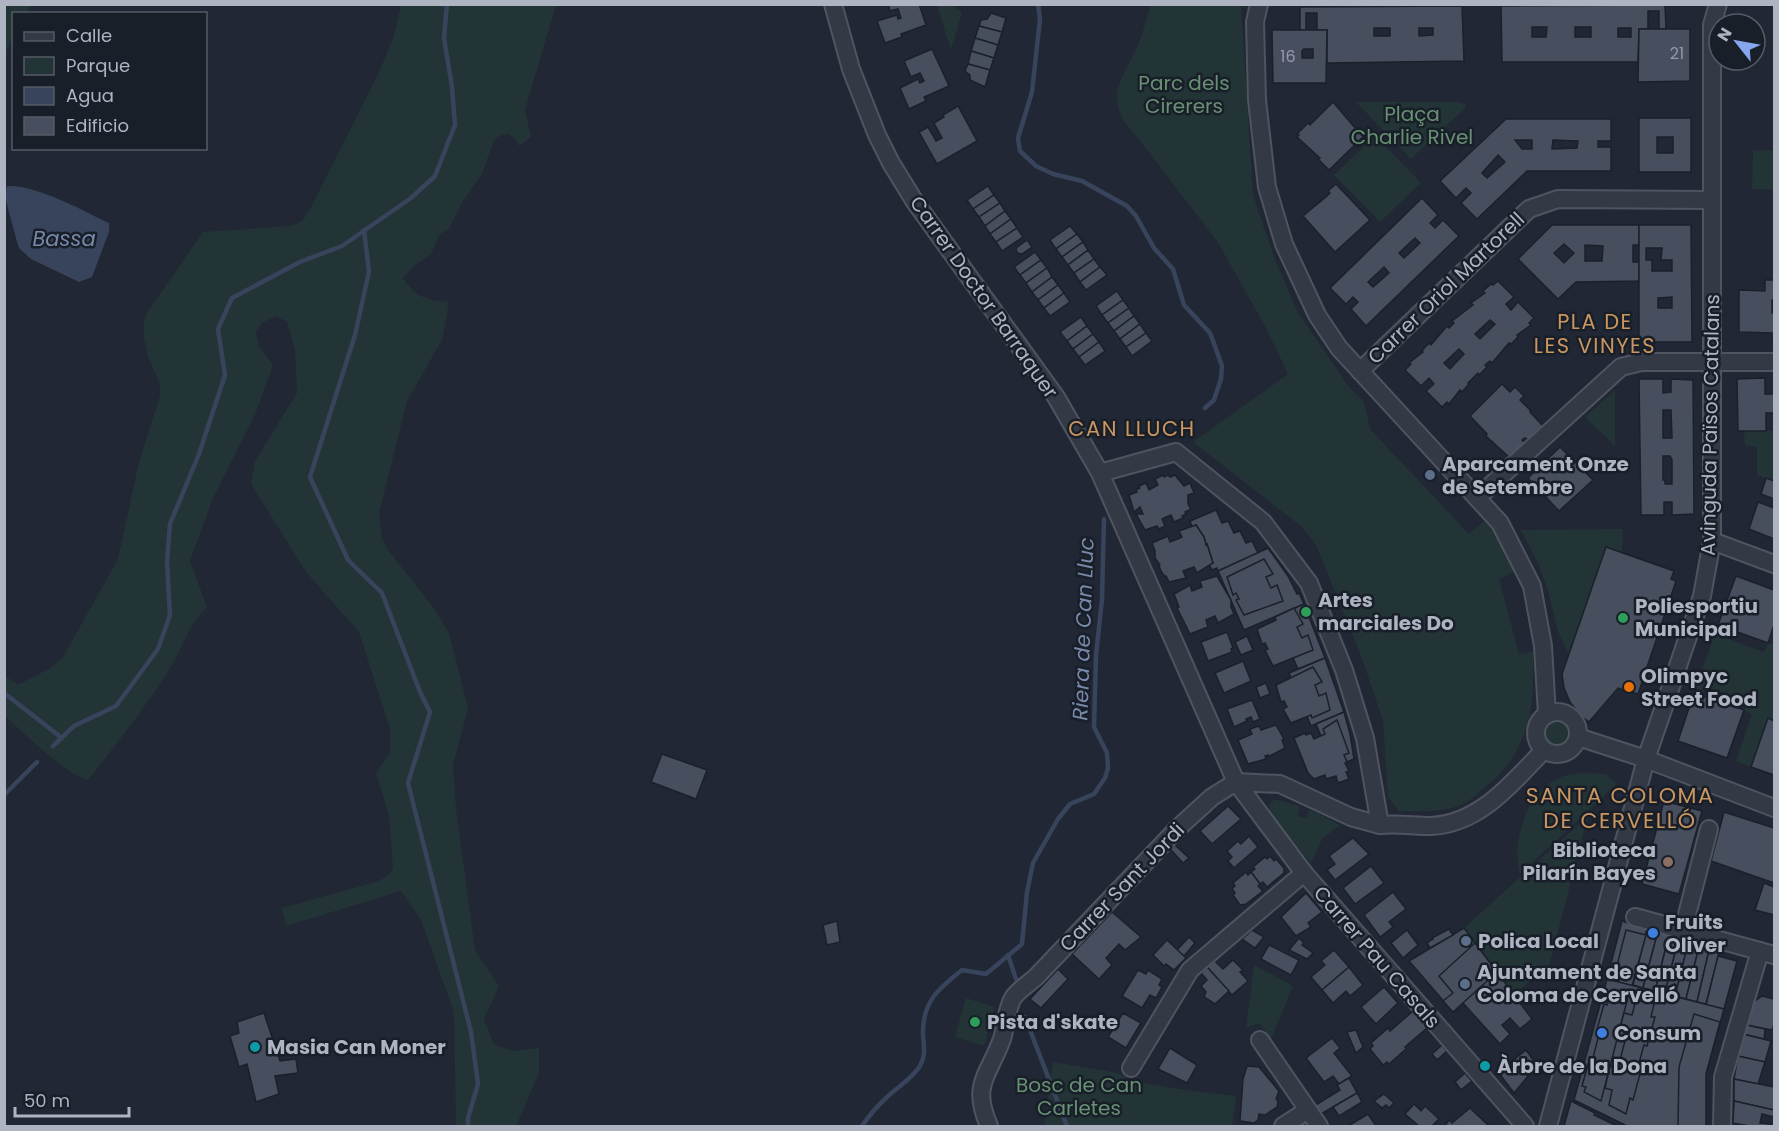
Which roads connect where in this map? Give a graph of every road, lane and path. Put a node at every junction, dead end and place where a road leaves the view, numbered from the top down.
1 (833, 4) edge
2 (1259, 4) edge
3 (1713, 72) edge
4 (1712, 200) junction
5 (1774, 362) edge
6 (1713, 363) junction
7 (1360, 371) junction
8 (1100, 473) junction
9 (1478, 497) junction
10 (1712, 541) junction
11 (1774, 564) edge
12 (1546, 715) junction
13 (1578, 738) junction
14 (1544, 750) junction
15 (1646, 759) junction
16 (1236, 782) junction
17 (1774, 807) edge
18 (1380, 825) junction
19 (1709, 829) dead end
20 (1304, 873) junction
21 (1635, 917) dead end
22 (1683, 930) junction
23 (1767, 953) edge
24 (1260, 1040) dead end
25 (1131, 1068) dead end
26 (1308, 1110) junction
27 (989, 1126) edge
28 (1283, 1126) edge
29 (1319, 1126) edge
30 (1525, 1126) edge
31 (1548, 1126) edge
32 (1722, 1126) edge

1 - 8 street, Carrer Doctor Barraquer
2 - 7 street
3 - 4 street, Avinguda Països Catalans
4 - 6 street, Avinguda Països Catalans
4 - 7 street, Carrer Oriol Martorell
5 - 6 street
6 - 9 street
6 - 10 street, Avinguda Països Catalans
7 - 9 street
8 - 16 street, Carrer Doctor Barraquer
8 - 18 street
9 - 12 street
10 - 11 street
10 - 15 street, Avinguda Països Catalans
12 - 13 street
12 - 14 street
13 - 14 street
13 - 15 street
14 - 18 street
15 - 17 street
15 - 31 street, Avinguda Països Catalans
16 - 18 street
16 - 20 street, Carrer Pau Casals
16 - 27 street, Carrer Sant Jordi
19 - 22 street
20 - 25 street
20 - 30 street, Carrer Pau Casals
21 - 22 street
22 - 23 street
23 - 32 street
24 - 26 street
26 - 28 street
26 - 29 street

